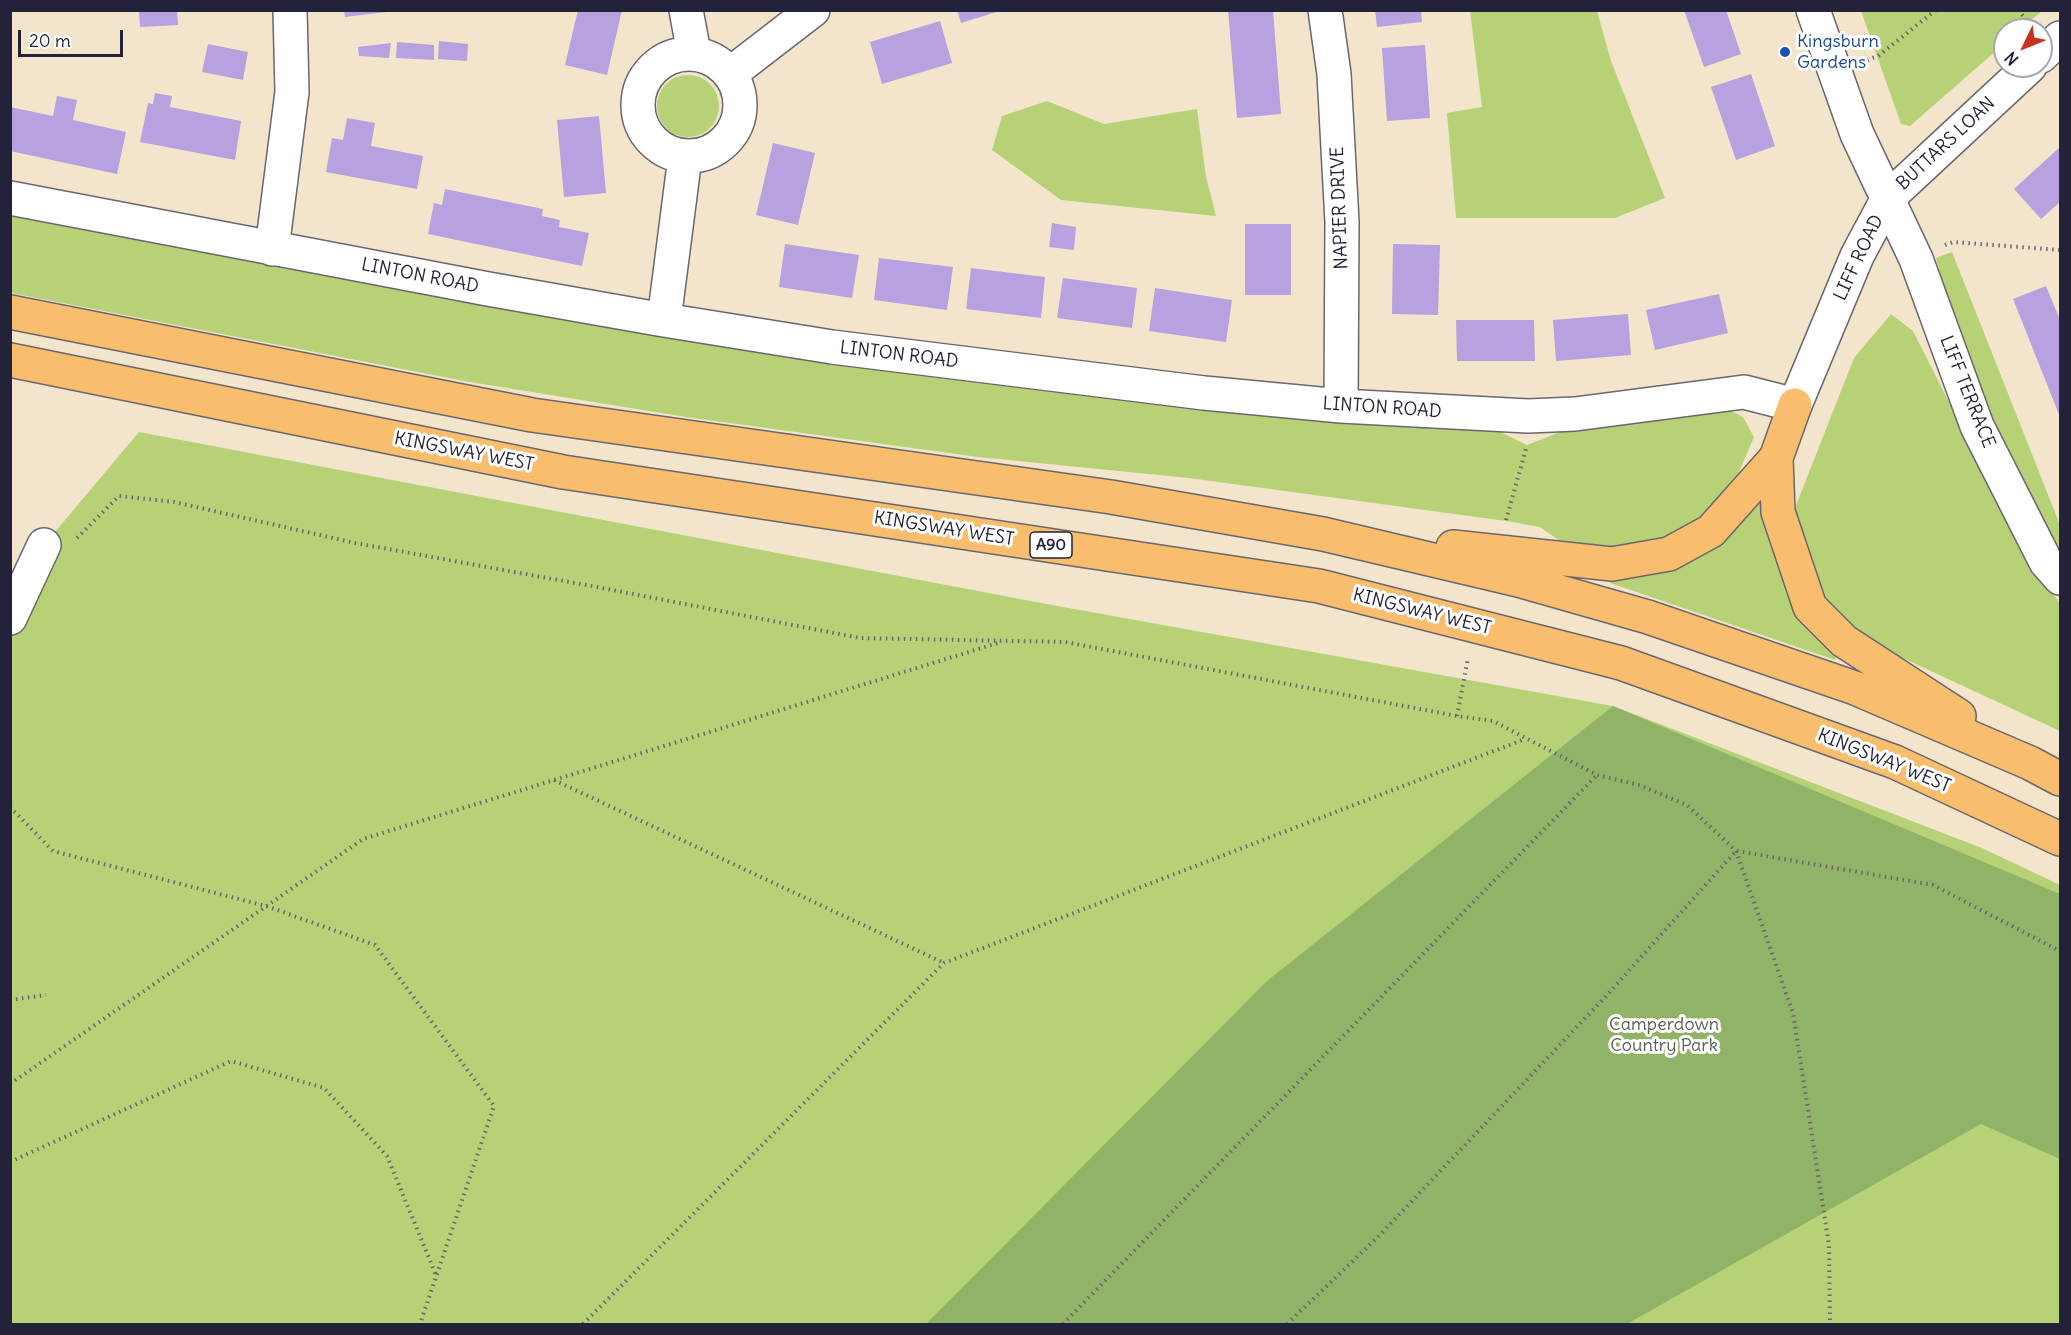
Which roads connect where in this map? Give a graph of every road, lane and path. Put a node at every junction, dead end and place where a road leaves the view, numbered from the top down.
1 (290, 10) edge
2 (686, 10) edge
3 (813, 10) edge
4 (1325, 10) edge
5 (1813, 10) edge
6 (1936, 10) edge
7 (694, 53) junction
8 (1835, 71) junction
9 (730, 74) junction
10 (2017, 78) edge
11 (685, 157) junction
12 (10, 198) edge
13 (1888, 198) junction
14 (272, 249) junction
15 (2061, 250) edge
16 (1916, 259) junction
17 (10, 312) edge
18 (664, 320) junction
19 (10, 360) edge
20 (1796, 405) junction
21 (1341, 406) junction
22 (1528, 416) junction
23 (1776, 458) junction
24 (1506, 521) dead end
25 (1323, 534) junction
26 (44, 545) joint
27 (2061, 578) edge
28 (10, 618) edge
29 (1005, 641) junction
30 (1468, 654) dead end
31 (1457, 716) junction
32 (1526, 739) junction
33 (2030, 763) junction
34 (1597, 775) junction
35 (2061, 779) edge
36 (554, 780) junction
37 (10, 807) edge
38 (2061, 838) edge
39 (1736, 851) junction
40 (266, 906) junction
41 (2061, 951) edge
42 (944, 963) junction
43 (46, 995) dead end
44 (10, 1000) edge
45 (10, 1084) edge
46 (10, 1162) edge
47 (437, 1275) junction
48 (420, 1324) edge
49 (583, 1324) edge
50 (1063, 1324) edge
51 (1287, 1324) edge
52 (1830, 1324) edge

1 - 14 street
2 - 7 street
3 - 9 street
4 - 21 street, NAPIER DRIVE
5 - 8 street, LIFF ROAD
6 - 8 path
7 - 9 street
7 - 11 street
8 - 13 street, LIFF ROAD
9 - 11 street
10 - 13 street, BUTTARS LOAN
11 - 18 street
12 - 14 street, LINTON ROAD
13 - 16 street, LIFF TERRACE
13 - 20 street, LIFF ROAD
14 - 18 street, LINTON ROAD
15 - 16 path
16 - 27 street, LIFF TERRACE
17 - 25 highway
18 - 21 street, LINTON ROAD
19 - 38 highway, KINGSWAY WEST / A90
20 - 22 street, LINTON ROAD
20 - 23 highway
21 - 22 street, LINTON ROAD
22 - 24 path
23 - 25 highway
23 - 33 highway
25 - 33 highway
26 - 28 street
26 - 29 path
29 - 31 path
29 - 36 path
30 - 31 path
31 - 32 path
32 - 34 path
32 - 42 path
33 - 35 highway
34 - 39 path
34 - 50 path
36 - 40 path
36 - 42 path
37 - 40 path
39 - 41 path
39 - 51 path
39 - 52 path
40 - 45 path
40 - 47 path
42 - 49 path
43 - 44 path
46 - 47 path
47 - 48 path

